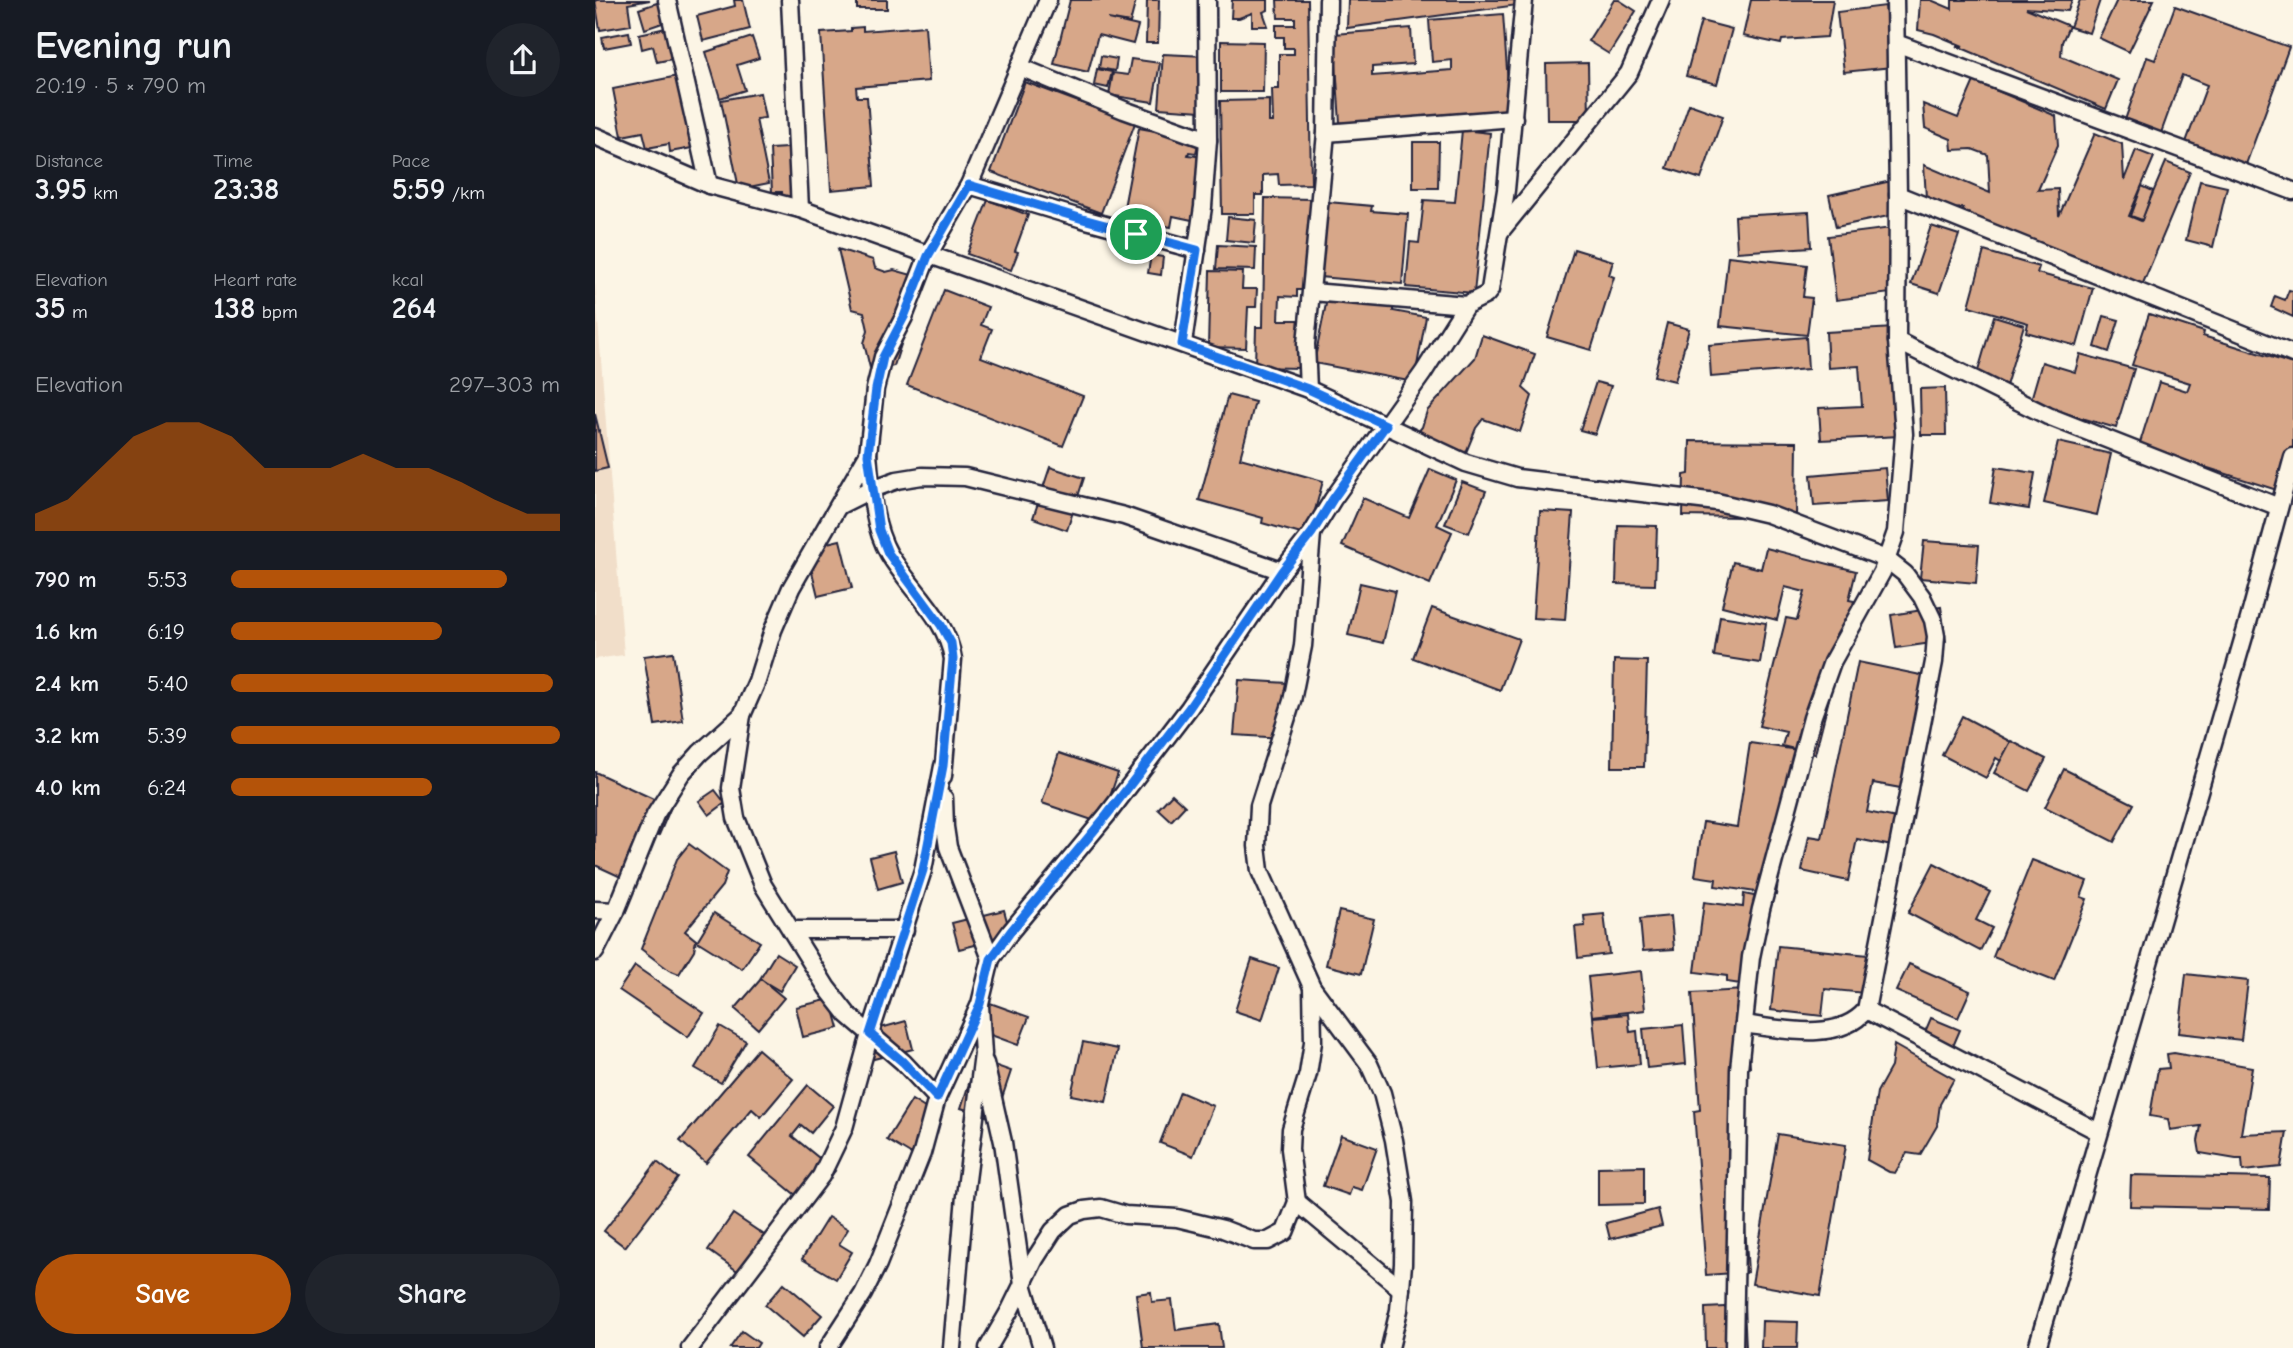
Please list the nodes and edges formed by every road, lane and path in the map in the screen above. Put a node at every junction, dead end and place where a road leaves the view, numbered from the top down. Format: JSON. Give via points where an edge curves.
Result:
{"nodes":[{"id":1,"x":667,"y":0,"type":"edge"},
{"id":2,"x":790,"y":0,"type":"edge"},
{"id":3,"x":1048,"y":0,"type":"edge"},
{"id":4,"x":1207,"y":0,"type":"edge"},
{"id":5,"x":1328,"y":0,"type":"edge"},
{"id":6,"x":1524,"y":0,"type":"edge"},
{"id":7,"x":1661,"y":0,"type":"edge"},
{"id":8,"x":1895,"y":0,"type":"edge"},
{"id":9,"x":1896,"y":43,"type":"junction"},
{"id":10,"x":1020,"y":67,"type":"junction"},
{"id":11,"x":1514,"y":118,"type":"junction"},
{"id":12,"x":1326,"y":133,"type":"junction"},
{"id":13,"x":595,"y":136,"type":"edge"},
{"id":14,"x":1208,"y":140,"type":"junction"},
{"id":15,"x":709,"y":185,"type":"junction"},
{"id":16,"x":969,"y":185,"type":"junction"},
{"id":17,"x":2293,"y":191,"type":"edge"},
{"id":18,"x":1898,"y":195,"type":"junction"},
{"id":19,"x":800,"y":209,"type":"junction"},
{"id":20,"x":1500,"y":232,"type":"junction"},
{"id":21,"x":1197,"y":250,"type":"junction"},
{"id":22,"x":928,"y":256,"type":"junction"},
{"id":23,"x":1312,"y":292,"type":"junction"},
{"id":24,"x":1466,"y":305,"type":"junction"},
{"id":25,"x":1897,"y":341,"type":"junction"},
{"id":26,"x":1182,"y":344,"type":"junction"},
{"id":27,"x":2293,"y":354,"type":"edge"},
{"id":28,"x":1308,"y":389,"type":"junction"},
{"id":29,"x":1386,"y":425,"type":"junction"},
{"id":30,"x":868,"y":454,"type":"junction"},
{"id":31,"x":2293,"y":457,"type":"edge"},
{"id":32,"x":871,"y":489,"type":"junction"},
{"id":33,"x":840,"y":505,"type":"junction"},
{"id":34,"x":2279,"y":507,"type":"junction"},
{"id":35,"x":1312,"y":533,"type":"junction"},
{"id":36,"x":1886,"y":559,"type":"junction"},
{"id":37,"x":1282,"y":571,"type":"junction"},
{"id":38,"x":742,"y":715,"type":"junction"},
{"id":39,"x":943,"y":766,"type":"junction"},
{"id":40,"x":595,"y":910,"type":"edge"},
{"id":41,"x":616,"y":911,"type":"junction"},
{"id":42,"x":791,"y":930,"type":"junction"},
{"id":43,"x":905,"y":930,"type":"junction"},
{"id":44,"x":595,"y":952,"type":"edge"},
{"id":45,"x":991,"y":959,"type":"junction"},
{"id":46,"x":1312,"y":987,"type":"junction"},
{"id":47,"x":980,"y":1004,"type":"junction"},
{"id":48,"x":1866,"y":1010,"type":"junction"},
{"id":49,"x":1744,"y":1024,"type":"junction"},
{"id":50,"x":870,"y":1034,"type":"junction"},
{"id":51,"x":983,"y":1054,"type":"junction"},
{"id":52,"x":937,"y":1098,"type":"junction"},
{"id":53,"x":2099,"y":1132,"type":"junction"},
{"id":54,"x":1297,"y":1202,"type":"junction"},
{"id":55,"x":1023,"y":1284,"type":"junction"},
{"id":56,"x":1401,"y":1289,"type":"junction"},
{"id":57,"x":696,"y":1346,"type":"edge"},
{"id":58,"x":828,"y":1348,"type":"edge"},
{"id":59,"x":952,"y":1348,"type":"edge"},
{"id":60,"x":988,"y":1348,"type":"edge"},
{"id":61,"x":1042,"y":1348,"type":"edge"},
{"id":62,"x":1390,"y":1348,"type":"edge"},
{"id":63,"x":1734,"y":1348,"type":"edge"},
{"id":64,"x":2037,"y":1348,"type":"edge"}],
"edges":[{"from":1,"to":15,"type":"street"},
{"from":2,"to":19,"type":"street"},
{"from":3,"to":10,"type":"street"},
{"from":4,"to":14,"type":"street"},
{"from":5,"to":12,"type":"street"},
{"from":6,"to":11,"type":"street"},
{"from":7,"to":20,"type":"street","via":[[1629,73]]},
{"from":8,"to":9,"type":"street"},
{"from":9,"to":17,"type":"street"},
{"from":9,"to":18,"type":"street"},
{"from":10,"to":14,"type":"street"},
{"from":10,"to":16,"type":"street"},
{"from":11,"to":12,"type":"street"},
{"from":11,"to":20,"type":"street"},
{"from":12,"to":23,"type":"street"},
{"from":13,"to":15,"type":"street"},
{"from":14,"to":21,"type":"street"},
{"from":15,"to":19,"type":"street"},
{"from":16,"to":21,"type":"street"},
{"from":16,"to":22,"type":"street"},
{"from":18,"to":25,"type":"street"},
{"from":18,"to":27,"type":"street"},
{"from":19,"to":22,"type":"street"},
{"from":20,"to":24,"type":"street","via":[[1490,290]]},
{"from":21,"to":26,"type":"street"},
{"from":22,"to":26,"type":"street"},
{"from":22,"to":30,"type":"street","via":[[883,357]]},
{"from":23,"to":24,"type":"street"},
{"from":23,"to":28,"type":"street","via":[[1306,344]]},
{"from":24,"to":29,"type":"street"},
{"from":25,"to":34,"type":"street","via":[[2059,421]]},
{"from":25,"to":36,"type":"street","via":[[1904,434],[1896,532]]},
{"from":26,"to":28,"type":"street"},
{"from":28,"to":29,"type":"street"},
{"from":29,"to":35,"type":"street"},
{"from":29,"to":36,"type":"street","via":[[1466,463],[1517,478],[1717,502],[1768,514]]},
{"from":30,"to":32,"type":"street"},
{"from":30,"to":33,"type":"street"},
{"from":31,"to":34,"type":"street"},
{"from":32,"to":33,"type":"street"},
{"from":32,"to":37,"type":"street","via":[[922,476],[965,477],[1124,516]]},
{"from":32,"to":39,"type":"street","via":[[888,553],[951,643]]},
{"from":33,"to":38,"type":"street","via":[[791,588]]},
{"from":34,"to":53,"type":"street"},
{"from":35,"to":37,"type":"street"},
{"from":35,"to":46,"type":"street","via":[[1303,646],[1292,701],[1259,806],[1257,846],[1261,871]]},
{"from":36,"to":48,"type":"street","via":[[1922,597],[1936,636]]},
{"from":36,"to":49,"type":"street","via":[[1832,662],[1812,718],[1761,909]]},
{"from":37,"to":45,"type":"street","via":[[1189,708]]},
{"from":38,"to":41,"type":"street","via":[[681,774],[661,805]]},
{"from":38,"to":42,"type":"street","via":[[731,788],[736,818],[762,885]]},
{"from":39,"to":43,"type":"street","via":[[923,870]]},
{"from":39,"to":45,"type":"street","via":[[948,847]]},
{"from":40,"to":41,"type":"street"},
{"from":41,"to":44,"type":"street"},
{"from":42,"to":43,"type":"street"},
{"from":42,"to":50,"type":"street","via":[[827,988]]},
{"from":43,"to":50,"type":"street"},
{"from":45,"to":47,"type":"street"},
{"from":46,"to":54,"type":"street","via":[[1313,1042],[1291,1139]]},
{"from":46,"to":56,"type":"street","via":[[1369,1064],[1382,1093],[1404,1202]]},
{"from":47,"to":51,"type":"street"},
{"from":47,"to":52,"type":"street"},
{"from":48,"to":49,"type":"street","via":[[1858,1020],[1834,1029],[1802,1031]]},
{"from":48,"to":53,"type":"street"},
{"from":49,"to":63,"type":"street","via":[[1739,1069]]},
{"from":50,"to":52,"type":"street"},
{"from":50,"to":57,"type":"street","via":[[844,1128],[821,1176]]},
{"from":51,"to":55,"type":"street","via":[[1003,1142]]},
{"from":51,"to":59,"type":"street"},
{"from":52,"to":58,"type":"street","via":[[922,1153],[878,1264]]},
{"from":53,"to":64,"type":"street"},
{"from":54,"to":55,"type":"street","via":[[1285,1232],[1268,1241],[1177,1218],[1084,1210],[1070,1215],[1053,1231]]},
{"from":54,"to":56,"type":"street"},
{"from":55,"to":60,"type":"street"},
{"from":55,"to":61,"type":"street"},
{"from":56,"to":62,"type":"street"}]}
